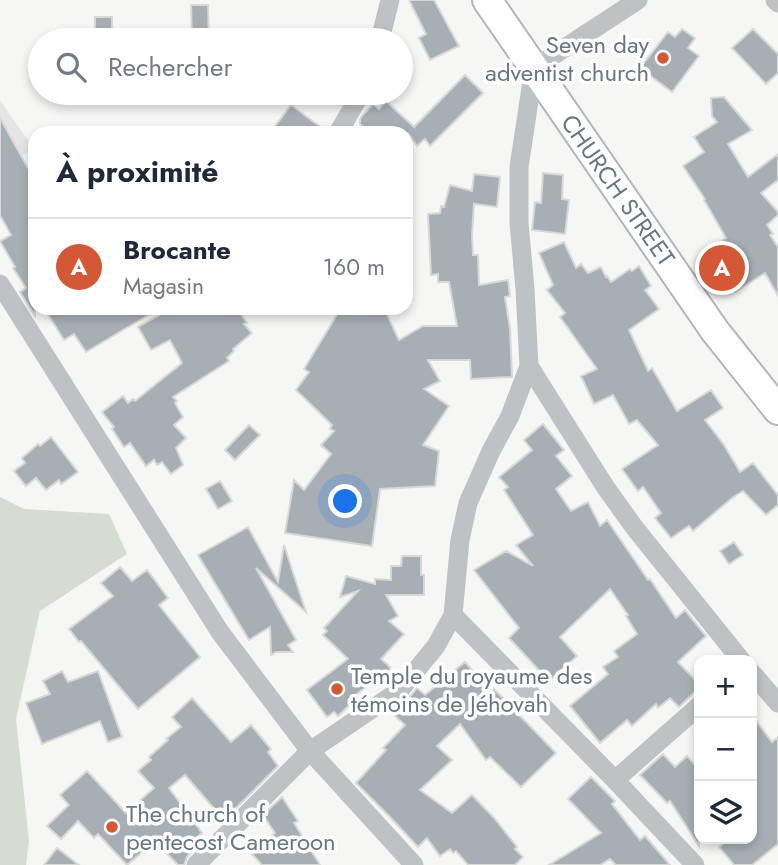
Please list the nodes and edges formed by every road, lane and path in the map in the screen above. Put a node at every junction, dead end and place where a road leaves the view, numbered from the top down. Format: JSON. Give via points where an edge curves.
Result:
{"nodes":[{"id":1,"x":390,"y":0,"type":"edge"},
{"id":2,"x":487,"y":0,"type":"edge"},
{"id":3,"x":638,"y":0,"type":"edge"},
{"id":4,"x":383,"y":28,"type":"edge"},
{"id":5,"x":534,"y":68,"type":"junction"},
{"id":6,"x":354,"y":105,"type":"edge"},
{"id":7,"x":342,"y":126,"type":"edge"},
{"id":8,"x":0,"y":284,"type":"edge"},
{"id":9,"x":529,"y":366,"type":"junction"},
{"id":10,"x":778,"y":410,"type":"edge"},
{"id":11,"x":453,"y":615,"type":"junction"},
{"id":12,"x":737,"y":655,"type":"edge"},
{"id":13,"x":757,"y":679,"type":"edge"},
{"id":14,"x":778,"y":702,"type":"edge"},
{"id":15,"x":694,"y":710,"type":"edge"},
{"id":16,"x":310,"y":751,"type":"junction"},
{"id":17,"x":615,"y":780,"type":"junction"},
{"id":18,"x":196,"y":865,"type":"edge"},
{"id":19,"x":414,"y":865,"type":"edge"},
{"id":20,"x":695,"y":865,"type":"edge"}],
"edges":[{"from":1,"to":4,"type":"street"},
{"from":2,"to":5,"type":"main road","name":"CHURCH STREET"},
{"from":3,"to":5,"type":"street"},
{"from":5,"to":9,"type":"street","via":[[519,167]]},
{"from":5,"to":10,"type":"main road","name":"CHURCH STREET","via":[[715,331]]},
{"from":6,"to":7,"type":"street"},
{"from":8,"to":16,"type":"street","via":[[220,632]]},
{"from":9,"to":11,"type":"street","via":[[468,503]]},
{"from":9,"to":12,"type":"street","via":[[634,527]]},
{"from":11,"to":16,"type":"street","via":[[436,646],[400,690]]},
{"from":11,"to":17,"type":"street"},
{"from":13,"to":14,"type":"street"},
{"from":15,"to":17,"type":"street"},
{"from":16,"to":18,"type":"street"},
{"from":16,"to":19,"type":"street"},
{"from":17,"to":20,"type":"street"}]}
